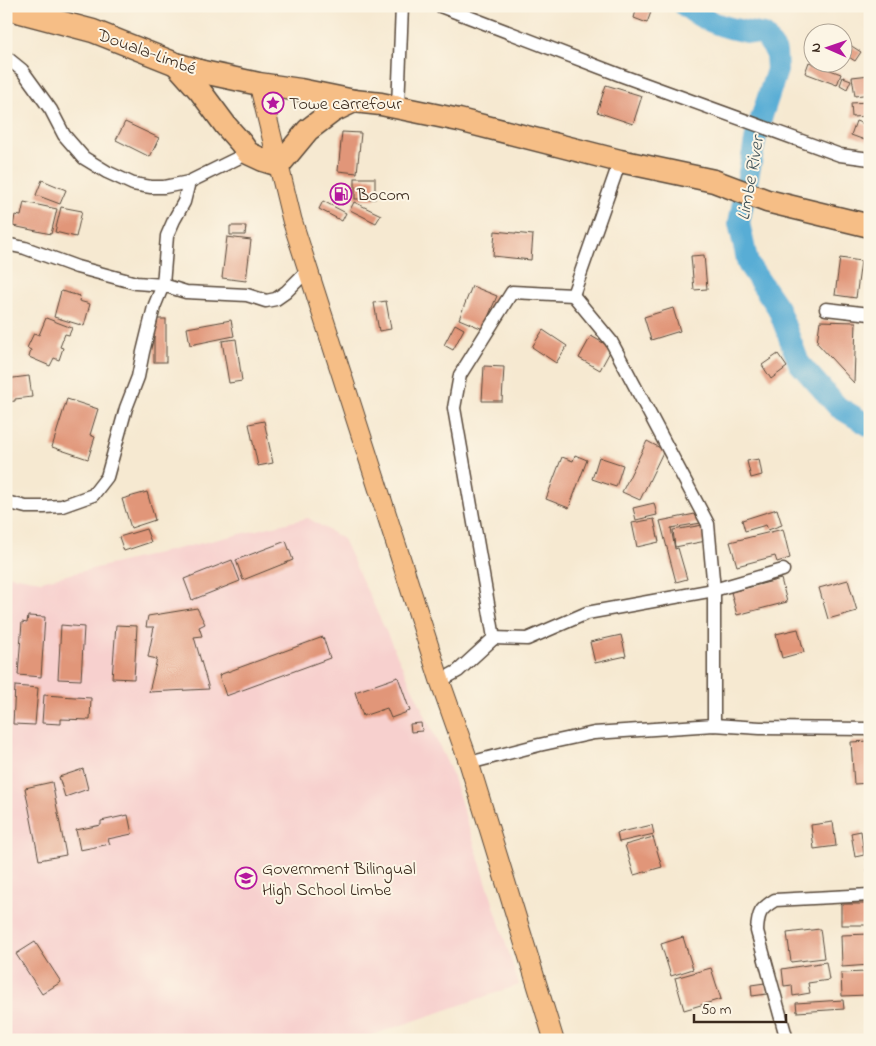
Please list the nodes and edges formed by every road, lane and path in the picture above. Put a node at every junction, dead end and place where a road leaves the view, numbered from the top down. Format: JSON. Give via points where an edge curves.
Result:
{"nodes":[{"id":1,"x":402,"y":6,"type":"edge"},
{"id":2,"x":440,"y":6,"type":"edge"},
{"id":3,"x":6,"y":8,"type":"edge"},
{"id":4,"x":6,"y":57,"type":"edge"},
{"id":5,"x":176,"y":64,"type":"junction"},
{"id":6,"x":259,"y":84,"type":"junction"},
{"id":7,"x":354,"y":101,"type":"junction"},
{"id":8,"x":398,"y":107,"type":"junction"},
{"id":9,"x":248,"y":153,"type":"junction"},
{"id":10,"x":870,"y":159,"type":"edge"},
{"id":11,"x":620,"y":161,"type":"junction"},
{"id":12,"x":279,"y":165,"type":"junction"},
{"id":13,"x":189,"y":182,"type":"junction"},
{"id":14,"x":870,"y":226,"type":"edge"},
{"id":15,"x":6,"y":244,"type":"edge"},
{"id":16,"x":308,"y":270,"type":"junction"},
{"id":17,"x":163,"y":285,"type":"junction"},
{"id":18,"x":573,"y":295,"type":"junction"},
{"id":19,"x":826,"y":309,"type":"dead end"},
{"id":20,"x":870,"y":314,"type":"edge"},
{"id":21,"x":6,"y":502,"type":"edge"},
{"id":22,"x":783,"y":570,"type":"dead end"},
{"id":23,"x":714,"y":590,"type":"junction"},
{"id":24,"x":494,"y":638,"type":"junction"},
{"id":25,"x":440,"y":682,"type":"junction"},
{"id":26,"x":714,"y":725,"type":"junction"},
{"id":27,"x":870,"y":729,"type":"edge"},
{"id":28,"x":469,"y":763,"type":"junction"},
{"id":29,"x":870,"y":894,"type":"edge"},
{"id":30,"x":554,"y":1040,"type":"edge"},
{"id":31,"x":787,"y":1040,"type":"edge"}],
"edges":[{"from":1,"to":8,"type":"street"},
{"from":2,"to":10,"type":"street","via":[[840,155]]},
{"from":3,"to":5,"type":"highway","name":"Douala-Limbé","via":[[93,31]]},
{"from":4,"to":13,"type":"street","via":[[22,70],[51,110],[64,135],[84,158],[133,184],[164,187]]},
{"from":5,"to":6,"type":"highway","name":"Douala-Limbé"},
{"from":5,"to":9,"type":"highway"},
{"from":6,"to":7,"type":"highway","name":"Douala-Limbé"},
{"from":6,"to":12,"type":"main road"},
{"from":7,"to":8,"type":"highway","name":"Douala-Limbé"},
{"from":7,"to":12,"type":"highway","via":[[308,130]]},
{"from":8,"to":11,"type":"highway","name":"Douala-Limbé"},
{"from":9,"to":12,"type":"highway"},
{"from":9,"to":13,"type":"street"},
{"from":11,"to":14,"type":"highway","name":"Douala-Limbé","via":[[714,181],[767,201]]},
{"from":11,"to":18,"type":"street"},
{"from":12,"to":16,"type":"main road"},
{"from":13,"to":17,"type":"street","via":[[184,202],[167,236]]},
{"from":15,"to":17,"type":"street","via":[[136,283]]},
{"from":16,"to":17,"type":"street","via":[[276,299],[186,292]]},
{"from":16,"to":25,"type":"main road"},
{"from":17,"to":21,"type":"street","via":[[107,477],[93,494],[62,506],[26,507]]},
{"from":18,"to":23,"type":"street","via":[[611,341],[708,524]]},
{"from":18,"to":24,"type":"street","via":[[512,292],[460,375],[454,408]]},
{"from":19,"to":20,"type":"street"},
{"from":22,"to":23,"type":"street"},
{"from":23,"to":24,"type":"street","via":[[587,613],[528,639]]},
{"from":23,"to":26,"type":"street"},
{"from":24,"to":25,"type":"street","via":[[458,671]]},
{"from":25,"to":28,"type":"main road"},
{"from":26,"to":27,"type":"street"},
{"from":26,"to":28,"type":"street","via":[[594,733]]},
{"from":28,"to":30,"type":"main road"},
{"from":29,"to":31,"type":"street","via":[[775,900],[765,906],[758,917],[757,931]]}]}
